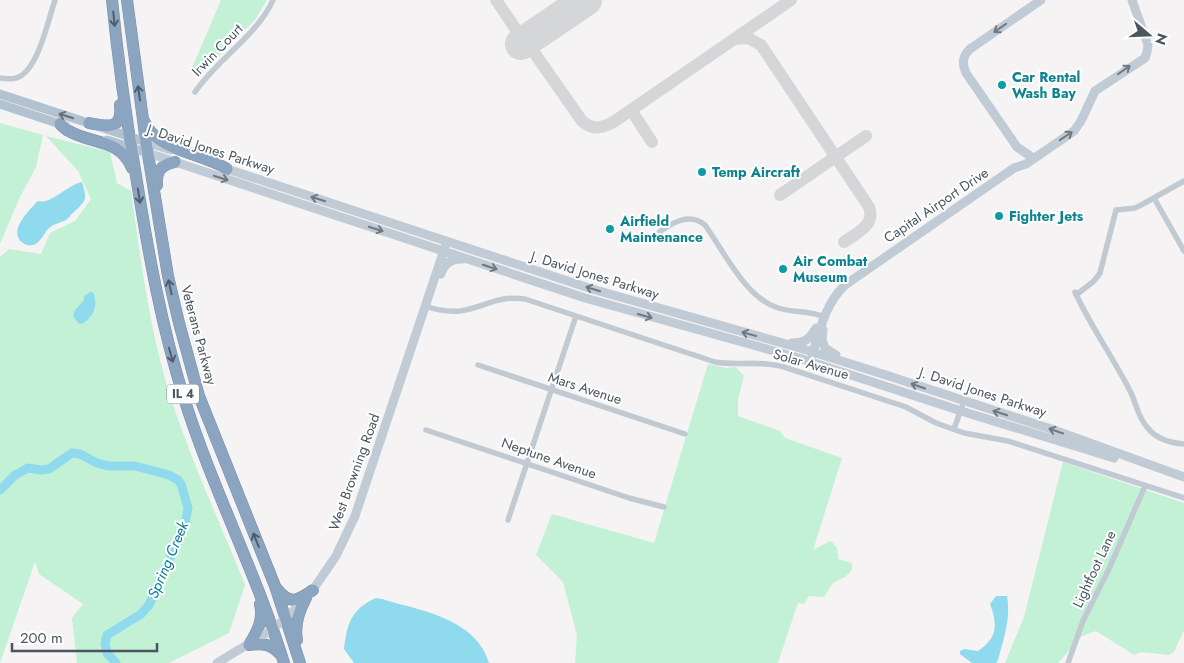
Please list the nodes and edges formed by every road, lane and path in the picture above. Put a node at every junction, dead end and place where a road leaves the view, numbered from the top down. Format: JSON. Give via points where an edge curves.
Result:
{"nodes":[{"id":1,"x":55,"y":0,"type":"edge"},
{"id":2,"x":112,"y":0,"type":"edge"},
{"id":3,"x":121,"y":0,"type":"edge"},
{"id":4,"x":127,"y":0,"type":"edge"},
{"id":5,"x":273,"y":0,"type":"edge"},
{"id":6,"x":1040,"y":0,"type":"edge"},
{"id":7,"x":1132,"y":0,"type":"edge"},
{"id":8,"x":116,"y":38,"type":"junction"},
{"id":9,"x":134,"y":63,"type":"junction"},
{"id":10,"x":0,"y":78,"type":"edge"},
{"id":11,"x":195,"y":92,"type":"dead end"},
{"id":12,"x":0,"y":94,"type":"edge"},
{"id":13,"x":0,"y":104,"type":"edge"},
{"id":14,"x":142,"y":112,"type":"junction"},
{"id":15,"x":89,"y":123,"type":"junction"},
{"id":16,"x":60,"y":124,"type":"junction"},
{"id":17,"x":130,"y":142,"type":"junction"},
{"id":18,"x":147,"y":147,"type":"junction"},
{"id":19,"x":1017,"y":147,"type":"junction"},
{"id":20,"x":1030,"y":161,"type":"junction"},
{"id":21,"x":175,"y":162,"type":"junction"},
{"id":22,"x":1014,"y":168,"type":"junction"},
{"id":23,"x":227,"y":169,"type":"junction"},
{"id":24,"x":136,"y":175,"type":"junction"},
{"id":25,"x":1184,"y":181,"type":"edge"},
{"id":26,"x":1154,"y":198,"type":"junction"},
{"id":27,"x":647,"y":241,"type":"dead end"},
{"id":28,"x":447,"y":242,"type":"junction"},
{"id":29,"x":164,"y":251,"type":"junction"},
{"id":30,"x":1184,"y":251,"type":"edge"},
{"id":31,"x":444,"y":252,"type":"junction"},
{"id":32,"x":467,"y":259,"type":"junction"},
{"id":33,"x":427,"y":302,"type":"junction"},
{"id":34,"x":576,"y":316,"type":"junction"},
{"id":35,"x":823,"y":319,"type":"junction"},
{"id":36,"x":784,"y":344,"type":"junction"},
{"id":37,"x":813,"y":352,"type":"junction"},
{"id":38,"x":810,"y":362,"type":"junction"},
{"id":39,"x":478,"y":365,"type":"dead end"},
{"id":40,"x":889,"y":376,"type":"junction"},
{"id":41,"x":552,"y":390,"type":"junction"},
{"id":42,"x":962,"y":406,"type":"junction"},
{"id":43,"x":954,"y":429,"type":"junction"},
{"id":44,"x":426,"y":430,"type":"dead end"},
{"id":45,"x":685,"y":434,"type":"dead end"},
{"id":46,"x":1184,"y":444,"type":"edge"},
{"id":47,"x":528,"y":464,"type":"junction"},
{"id":48,"x":1184,"y":478,"type":"edge"},
{"id":49,"x":1145,"y":486,"type":"junction"},
{"id":50,"x":1184,"y":498,"type":"edge"},
{"id":51,"x":664,"y":507,"type":"dead end"},
{"id":52,"x":229,"y":514,"type":"junction"},
{"id":53,"x":508,"y":520,"type":"dead end"},
{"id":54,"x":247,"y":559,"type":"junction"},
{"id":55,"x":275,"y":586,"type":"junction"},
{"id":56,"x":310,"y":594,"type":"junction"},
{"id":57,"x":286,"y":618,"type":"junction"},
{"id":58,"x":273,"y":630,"type":"junction"},
{"id":59,"x":250,"y":645,"type":"junction"},
{"id":60,"x":283,"y":660,"type":"edge"},
{"id":61,"x":217,"y":663,"type":"edge"},
{"id":62,"x":292,"y":663,"type":"edge"},
{"id":63,"x":300,"y":663,"type":"edge"},
{"id":64,"x":304,"y":663,"type":"edge"},
{"id":65,"x":1068,"y":663,"type":"edge"}],
"edges":[{"from":1,"to":10,"type":"street","via":[[32,63],[17,78]]},
{"from":2,"to":8,"type":"highway","number":"IL 4","one_way":true},
{"from":3,"to":9,"type":"highway","via":[[129,52]]},
{"from":4,"to":9,"type":"highway","name":"Veterans Parkway","number":"IL 4"},
{"from":5,"to":11,"type":"street","name":"Irwin Court","via":[[259,24]]},
{"from":6,"to":19,"type":"main road","one_way":true,"via":[[970,49],[963,60],[966,73]]},
{"from":20,"to":7,"type":"main road","name":"Capital Airport Drive","one_way":true,"via":[[1074,131],[1096,92],[1145,58],[1148,45]]},
{"from":8,"to":15,"type":"highway","via":[[113,51],[121,115],[110,126]]},
{"from":8,"to":17,"type":"highway","number":"IL 4"},
{"from":14,"to":9,"type":"highway","name":"Veterans Parkway","number":"IL 4","one_way":true},
{"from":15,"to":12,"type":"main road","name":"J. David Jones Parkway","one_way":true},
{"from":13,"to":16,"type":"main road","name":"J. David Jones Parkway"},
{"from":14,"to":18,"type":"highway","name":"Veterans Parkway","number":"IL 4"},
{"from":14,"to":23,"type":"highway","via":[[148,129],[162,142],[215,161]]},
{"from":15,"to":17,"type":"main road","name":"J. David Jones Parkway"},
{"from":16,"to":17,"type":"main road","name":"J. David Jones Parkway"},
{"from":16,"to":24,"type":"highway","via":[[69,132],[115,147],[126,157]]},
{"from":17,"to":18,"type":"main road","name":"J. David Jones Parkway"},
{"from":17,"to":24,"type":"highway","number":"IL 4"},
{"from":18,"to":21,"type":"main road","name":"J. David Jones Parkway"},
{"from":18,"to":23,"type":"main road","name":"J. David Jones Parkway"},
{"from":18,"to":29,"type":"highway","name":"Veterans Parkway","number":"IL 4"},
{"from":19,"to":20,"type":"main road"},
{"from":19,"to":22,"type":"main road","via":[[1018,160]]},
{"from":20,"to":22,"type":"main road","name":"Capital Airport Drive"},
{"from":21,"to":29,"type":"highway","via":[[162,166],[157,174],[166,242]]},
{"from":21,"to":31,"type":"main road","name":"J. David Jones Parkway","one_way":true},
{"from":22,"to":35,"type":"main road","name":"Capital Airport Drive","via":[[844,285],[832,298]]},
{"from":28,"to":23,"type":"main road","name":"J. David Jones Parkway","one_way":true},
{"from":24,"to":52,"type":"highway","number":"IL 4","one_way":true,"via":[[165,335],[185,400]]},
{"from":25,"to":26,"type":"street"},
{"from":26,"to":30,"type":"street"},
{"from":26,"to":46,"type":"street","via":[[1135,208],[1116,210],[1100,273],[1075,293],[1130,390],[1147,428],[1164,440]]},
{"from":27,"to":35,"type":"street","via":[[680,220],[699,221],[757,296],[778,308],[814,312]]},
{"from":28,"to":31,"type":"main road","name":"West Browning Road"},
{"from":36,"to":28,"type":"main road","name":"J. David Jones Parkway","one_way":true,"via":[[609,294]]},
{"from":55,"to":29,"type":"highway","name":"Veterans Parkway","number":"IL 4","one_way":true,"via":[[200,396],[173,299]]},
{"from":31,"to":32,"type":"main road","name":"J. David Jones Parkway"},
{"from":31,"to":33,"type":"main road","name":"West Browning Road"},
{"from":32,"to":33,"type":"main road","via":[[446,264]]},
{"from":32,"to":38,"type":"main road","name":"J. David Jones Parkway","one_way":true,"via":[[595,301]]},
{"from":33,"to":34,"type":"street","name":"Solar Avenue","via":[[435,310],[458,311],[514,298]]},
{"from":33,"to":56,"type":"main road","name":"West Browning Road","via":[[351,526],[336,556]]},
{"from":34,"to":41,"type":"street"},
{"from":34,"to":43,"type":"street","name":"Solar Avenue","via":[[715,362],[736,365],[766,363],[784,367],[906,407]]},
{"from":35,"to":36,"type":"main road","via":[[806,341]]},
{"from":35,"to":37,"type":"main road","name":"Capital Airport Drive"},
{"from":35,"to":40,"type":"main road","via":[[823,345],[827,351],[875,367]]},
{"from":36,"to":37,"type":"main road","name":"J. David Jones Parkway"},
{"from":37,"to":38,"type":"main road","name":"Capital Airport Drive"},
{"from":37,"to":40,"type":"main road","name":"J. David Jones Parkway"},
{"from":38,"to":42,"type":"main road","name":"J. David Jones Parkway"},
{"from":39,"to":41,"type":"street","name":"Mars Avenue"},
{"from":42,"to":40,"type":"main road","name":"J. David Jones Parkway","one_way":true},
{"from":41,"to":45,"type":"street","name":"Mars Avenue"},
{"from":41,"to":47,"type":"street"},
{"from":42,"to":43,"type":"street"},
{"from":42,"to":48,"type":"main road","name":"J. David Jones Parkway","via":[[1054,430]]},
{"from":43,"to":49,"type":"street","name":"Solar Avenue","via":[[1008,440]]},
{"from":44,"to":47,"type":"street","name":"Neptune Avenue"},
{"from":47,"to":51,"type":"street","name":"Neptune Avenue"},
{"from":47,"to":53,"type":"street"},
{"from":49,"to":50,"type":"street","name":"Solar Avenue"},
{"from":49,"to":65,"type":"street","name":"Lightfoot Lane"},
{"from":52,"to":54,"type":"highway","number":"IL 4"},
{"from":52,"to":57,"type":"highway","via":[[245,540],[275,607]]},
{"from":54,"to":58,"type":"highway","number":"IL 4"},
{"from":54,"to":59,"type":"highway","via":[[262,611]]},
{"from":55,"to":56,"type":"highway","via":[[291,600]]},
{"from":55,"to":57,"type":"highway","name":"Veterans Parkway","number":"IL 4"},
{"from":56,"to":57,"type":"main road","name":"West Browning Road"},
{"from":56,"to":64,"type":"highway","via":[[298,618],[296,632]]},
{"from":57,"to":58,"type":"main road","name":"West Browning Road"},
{"from":57,"to":63,"type":"highway","name":"Veterans Parkway","number":"IL 4"},
{"from":58,"to":59,"type":"main road","name":"West Browning Road"},
{"from":58,"to":60,"type":"highway","number":"IL 4"},
{"from":58,"to":62,"type":"highway","via":[[283,638]]},
{"from":59,"to":60,"type":"highway","via":[[270,645]]},
{"from":59,"to":61,"type":"main road","name":"West Browning Road"}]}
